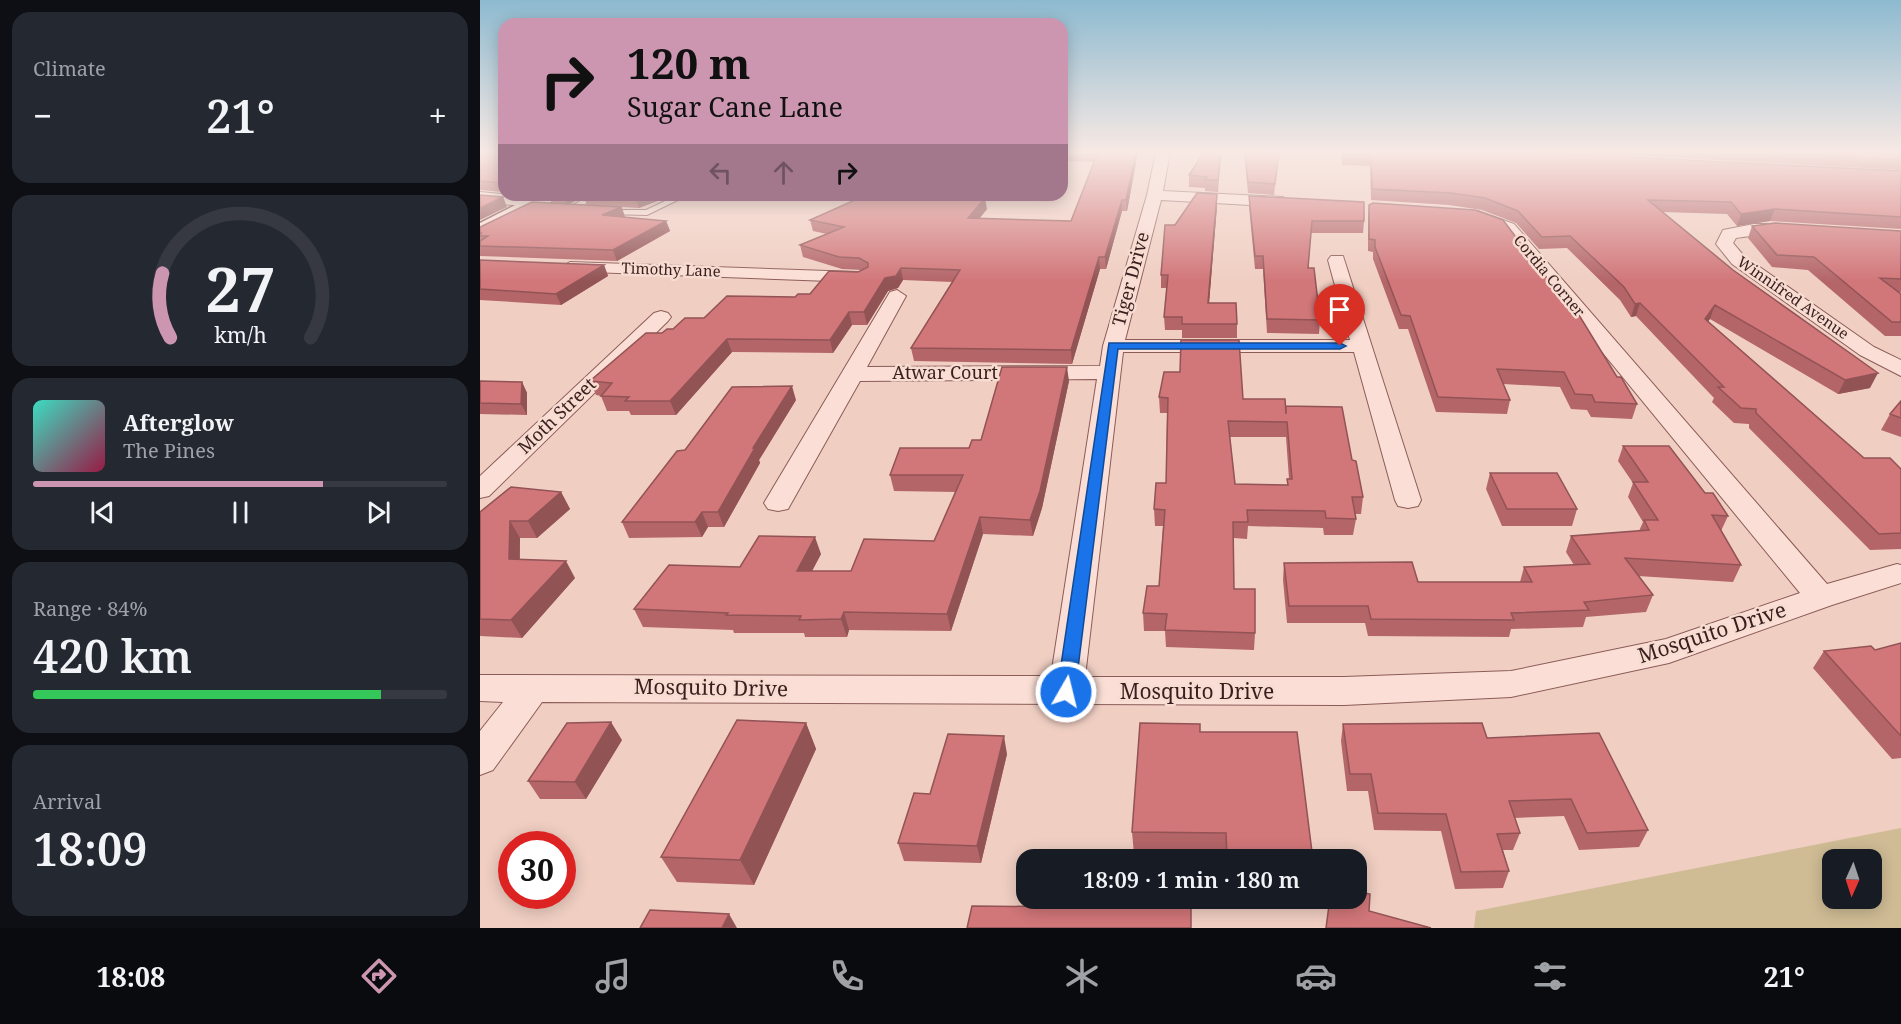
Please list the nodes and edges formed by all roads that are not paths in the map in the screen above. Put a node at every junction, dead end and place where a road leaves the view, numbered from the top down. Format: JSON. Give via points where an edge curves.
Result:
{"nodes":[{"id":1,"x":1155,"y":195,"type":"edge"},
{"id":2,"x":1161,"y":195,"type":"edge"},
{"id":3,"x":480,"y":197,"type":"edge"},
{"id":4,"x":498,"y":199,"type":"edge"},
{"id":5,"x":517,"y":201,"type":"edge"},
{"id":6,"x":585,"y":201,"type":"edge"},
{"id":7,"x":672,"y":201,"type":"edge"},
{"id":8,"x":1306,"y":203,"type":"edge"},
{"id":9,"x":544,"y":204,"type":"edge"},
{"id":10,"x":568,"y":210,"type":"junction"},
{"id":11,"x":1458,"y":213,"type":"edge"},
{"id":12,"x":480,"y":231,"type":"edge"},
{"id":13,"x":1806,"y":231,"type":"edge"},
{"id":14,"x":1337,"y":260,"type":"dead end"},
{"id":15,"x":552,"y":266,"type":"edge"},
{"id":16,"x":861,"y":277,"type":"edge"},
{"id":17,"x":897,"y":296,"type":"dead end"},
{"id":18,"x":661,"y":317,"type":"dead end"},
{"id":19,"x":1113,"y":346,"type":"junction"},
{"id":20,"x":1363,"y":346,"type":"junction"},
{"id":21,"x":1901,"y":369,"type":"edge"},
{"id":22,"x":1110,"y":372,"type":"junction"},
{"id":23,"x":853,"y":374,"type":"junction"},
{"id":24,"x":480,"y":489,"type":"edge"},
{"id":25,"x":1408,"y":500,"type":"dead end"},
{"id":26,"x":778,"y":503,"type":"dead end"},
{"id":27,"x":1897,"y":574,"type":"dead end"},
{"id":28,"x":1821,"y":597,"type":"junction"},
{"id":29,"x":480,"y":688,"type":"edge"},
{"id":30,"x":532,"y":689,"type":"junction"},
{"id":31,"x":1066,"y":692,"type":"junction"},
{"id":32,"x":480,"y":759,"type":"edge"}],
"edges":[{"from":1,"to":19,"type":"street","name":"Tiger Drive"},
{"from":2,"to":8,"type":"street"},
{"from":3,"to":4,"type":"street"},
{"from":5,"to":9,"type":"street"},
{"from":6,"to":10,"type":"lane"},
{"from":7,"to":10,"type":"lane","via":[[647,213]]},
{"from":9,"to":10,"type":"lane"},
{"from":9,"to":12,"type":"main road"},
{"from":11,"to":28,"type":"street","name":"Cordia Corner","via":[[1508,226]]},
{"from":13,"to":21,"type":"street","name":"Winnifred Avenue","via":[[1739,231],[1729,234],[1724,244],[1738,260],[1830,325]]},
{"from":14,"to":20,"type":"street"},
{"from":15,"to":16,"type":"street","name":"Timothy Lane"},
{"from":17,"to":23,"type":"street"},
{"from":18,"to":24,"type":"street","name":"Moth Street"},
{"from":19,"to":20,"type":"street"},
{"from":19,"to":22,"type":"street","name":"Tiger Drive"},
{"from":20,"to":25,"type":"street"},
{"from":22,"to":23,"type":"street","name":"Atwar Court"},
{"from":22,"to":31,"type":"street","name":"Tiger Drive"},
{"from":23,"to":26,"type":"street"},
{"from":27,"to":28,"type":"street","name":"Mosquito Drive"},
{"from":28,"to":31,"type":"street","name":"Mosquito Drive","via":[[1669,651],[1511,684],[1344,691]]},
{"from":29,"to":30,"type":"street","name":"Mosquito Drive"},
{"from":30,"to":31,"type":"street","name":"Mosquito Drive"},
{"from":30,"to":32,"type":"street"}]}
